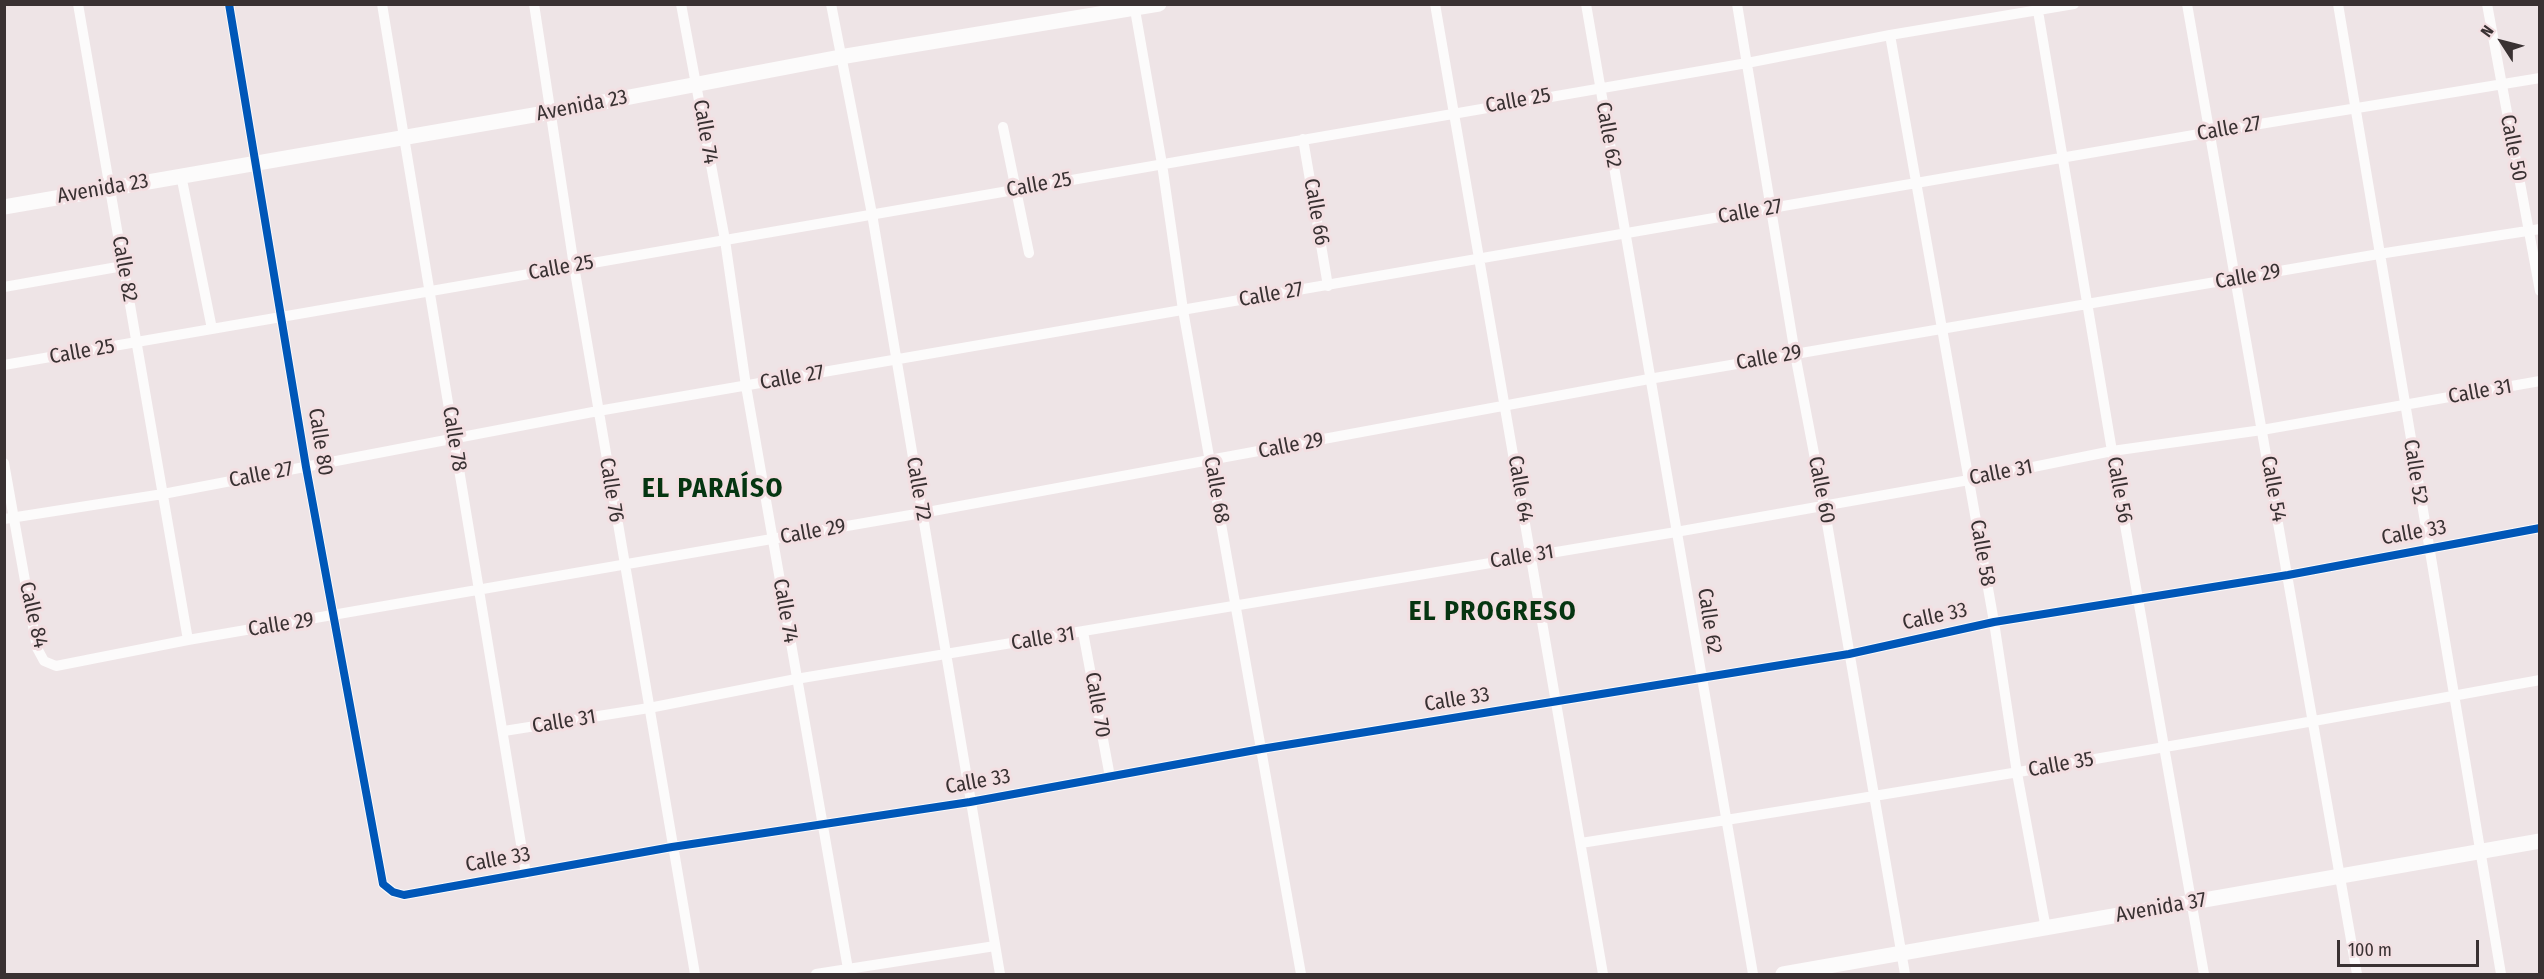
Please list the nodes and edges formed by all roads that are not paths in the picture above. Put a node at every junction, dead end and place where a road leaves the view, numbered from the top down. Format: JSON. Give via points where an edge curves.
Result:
{"nodes":[{"id":1,"x":78,"y":4,"type":"edge"},
{"id":2,"x":229,"y":4,"type":"edge"},
{"id":3,"x":382,"y":4,"type":"edge"},
{"id":4,"x":534,"y":4,"type":"edge"},
{"id":5,"x":681,"y":4,"type":"edge"},
{"id":6,"x":831,"y":4,"type":"edge"},
{"id":7,"x":1159,"y":4,"type":"edge"},
{"id":8,"x":1435,"y":4,"type":"edge"},
{"id":9,"x":1586,"y":4,"type":"edge"},
{"id":10,"x":1737,"y":4,"type":"edge"},
{"id":11,"x":2074,"y":4,"type":"edge"},
{"id":12,"x":2187,"y":4,"type":"edge"},
{"id":13,"x":2338,"y":4,"type":"edge"},
{"id":14,"x":2487,"y":4,"type":"edge"},
{"id":15,"x":1135,"y":7,"type":"edge"},
{"id":16,"x":2038,"y":8,"type":"edge"},
{"id":17,"x":1890,"y":35,"type":"junction"},
{"id":18,"x":840,"y":57,"type":"junction"},
{"id":19,"x":1747,"y":63,"type":"junction"},
{"id":20,"x":2540,"y":78,"type":"edge"},
{"id":21,"x":697,"y":84,"type":"junction"},
{"id":22,"x":2501,"y":86,"type":"junction"},
{"id":23,"x":1600,"y":87,"type":"junction"},
{"id":24,"x":2355,"y":108,"type":"junction"},
{"id":25,"x":551,"y":112,"type":"junction"},
{"id":26,"x":1455,"y":112,"type":"junction"},
{"id":27,"x":1003,"y":127,"type":"dead end"},
{"id":28,"x":2211,"y":132,"type":"junction"},
{"id":29,"x":405,"y":136,"type":"junction"},
{"id":30,"x":1303,"y":139,"type":"junction"},
{"id":31,"x":2064,"y":159,"type":"junction"},
{"id":32,"x":256,"y":162,"type":"junction"},
{"id":33,"x":1162,"y":164,"type":"junction"},
{"id":34,"x":181,"y":176,"type":"junction"},
{"id":35,"x":1916,"y":182,"type":"junction"},
{"id":36,"x":110,"y":188,"type":"junction"},
{"id":37,"x":1016,"y":189,"type":"junction"},
{"id":38,"x":4,"y":207,"type":"edge"},
{"id":39,"x":1770,"y":208,"type":"junction"},
{"id":40,"x":872,"y":214,"type":"junction"},
{"id":41,"x":2534,"y":230,"type":"edge"},
{"id":42,"x":1625,"y":234,"type":"junction"},
{"id":43,"x":725,"y":240,"type":"junction"},
{"id":44,"x":1029,"y":253,"type":"dead end"},
{"id":45,"x":2379,"y":254,"type":"junction"},
{"id":46,"x":1480,"y":260,"type":"junction"},
{"id":47,"x":123,"y":266,"type":"junction"},
{"id":48,"x":574,"y":266,"type":"junction"},
{"id":49,"x":2236,"y":279,"type":"junction"},
{"id":50,"x":1328,"y":286,"type":"junction"},
{"id":51,"x":4,"y":287,"type":"edge"},
{"id":52,"x":430,"y":291,"type":"junction"},
{"id":53,"x":2540,"y":291,"type":"edge"},
{"id":54,"x":2089,"y":305,"type":"junction"},
{"id":55,"x":1183,"y":310,"type":"junction"},
{"id":56,"x":282,"y":317,"type":"junction"},
{"id":57,"x":1942,"y":328,"type":"junction"},
{"id":58,"x":212,"y":329,"type":"junction"},
{"id":59,"x":136,"y":342,"type":"junction"},
{"id":60,"x":1795,"y":354,"type":"junction"},
{"id":61,"x":896,"y":360,"type":"junction"},
{"id":62,"x":4,"y":365,"type":"edge"},
{"id":63,"x":1649,"y":379,"type":"junction"},
{"id":64,"x":2540,"y":381,"type":"edge"},
{"id":65,"x":746,"y":386,"type":"junction"},
{"id":66,"x":2405,"y":405,"type":"junction"},
{"id":67,"x":1505,"y":406,"type":"junction"},
{"id":68,"x":598,"y":411,"type":"junction"},
{"id":69,"x":2262,"y":430,"type":"junction"},
{"id":70,"x":454,"y":439,"type":"junction"},
{"id":71,"x":2112,"y":451,"type":"junction"},
{"id":72,"x":1211,"y":461,"type":"junction"},
{"id":73,"x":4,"y":463,"type":"edge"},
{"id":74,"x":306,"y":466,"type":"junction"},
{"id":75,"x":1969,"y":480,"type":"junction"},
{"id":76,"x":163,"y":494,"type":"junction"},
{"id":77,"x":1824,"y":506,"type":"junction"},
{"id":78,"x":922,"y":513,"type":"junction"},
{"id":79,"x":9,"y":518,"type":"edge"},
{"id":80,"x":2540,"y":528,"type":"edge"},
{"id":81,"x":1676,"y":532,"type":"junction"},
{"id":82,"x":772,"y":540,"type":"junction"},
{"id":83,"x":2428,"y":549,"type":"junction"},
{"id":84,"x":1531,"y":556,"type":"junction"},
{"id":85,"x":623,"y":564,"type":"junction"},
{"id":86,"x":2288,"y":575,"type":"junction"},
{"id":87,"x":478,"y":591,"type":"junction"},
{"id":88,"x":2139,"y":599,"type":"junction"},
{"id":89,"x":1236,"y":606,"type":"junction"},
{"id":90,"x":333,"y":616,"type":"junction"},
{"id":91,"x":1994,"y":622,"type":"junction"},
{"id":92,"x":1083,"y":632,"type":"junction"},
{"id":93,"x":188,"y":640,"type":"junction"},
{"id":94,"x":946,"y":654,"type":"junction"},
{"id":95,"x":1849,"y":654,"type":"junction"},
{"id":96,"x":44,"y":661,"type":"joint"},
{"id":97,"x":1700,"y":677,"type":"junction"},
{"id":98,"x":796,"y":679,"type":"junction"},
{"id":99,"x":2540,"y":680,"type":"edge"},
{"id":100,"x":2453,"y":696,"type":"junction"},
{"id":101,"x":1556,"y":702,"type":"junction"},
{"id":102,"x":649,"y":708,"type":"junction"},
{"id":103,"x":2312,"y":723,"type":"junction"},
{"id":104,"x":504,"y":732,"type":"junction"},
{"id":105,"x":2164,"y":746,"type":"junction"},
{"id":106,"x":1261,"y":749,"type":"junction"},
{"id":107,"x":2018,"y":773,"type":"junction"},
{"id":108,"x":1110,"y":777,"type":"junction"},
{"id":109,"x":1872,"y":796,"type":"junction"},
{"id":110,"x":970,"y":802,"type":"junction"},
{"id":111,"x":1725,"y":820,"type":"junction"},
{"id":112,"x":822,"y":826,"type":"junction"},
{"id":113,"x":2540,"y":841,"type":"edge"},
{"id":114,"x":1581,"y":843,"type":"junction"},
{"id":115,"x":672,"y":847,"type":"junction"},
{"id":116,"x":2480,"y":852,"type":"junction"},
{"id":117,"x":526,"y":874,"type":"junction"},
{"id":118,"x":2340,"y":876,"type":"junction"},
{"id":119,"x":382,"y":884,"type":"joint"},
{"id":120,"x":2192,"y":903,"type":"junction"},
{"id":121,"x":2046,"y":929,"type":"junction"},
{"id":122,"x":995,"y":946,"type":"junction"},
{"id":123,"x":1901,"y":953,"type":"junction"},
{"id":124,"x":848,"y":969,"type":"junction"},
{"id":125,"x":695,"y":975,"type":"edge"},
{"id":126,"x":816,"y":975,"type":"edge"},
{"id":127,"x":1000,"y":975,"type":"edge"},
{"id":128,"x":1301,"y":975,"type":"edge"},
{"id":129,"x":1603,"y":975,"type":"edge"},
{"id":130,"x":1753,"y":975,"type":"edge"},
{"id":131,"x":1783,"y":975,"type":"edge"},
{"id":132,"x":1905,"y":975,"type":"edge"},
{"id":133,"x":2205,"y":975,"type":"edge"},
{"id":134,"x":2357,"y":975,"type":"edge"},
{"id":135,"x":2501,"y":975,"type":"edge"}],
"edges":[{"from":1,"to":36,"type":"street","name":"Calle 82"},
{"from":2,"to":32,"type":"street","name":"Calle 80"},
{"from":3,"to":29,"type":"street","name":"Calle 78"},
{"from":4,"to":25,"type":"street","name":"Calle 76"},
{"from":5,"to":21,"type":"street","name":"Calle 74"},
{"from":6,"to":18,"type":"street","name":"Calle 72"},
{"from":7,"to":15,"type":"street","name":"Avenida 23"},
{"from":8,"to":26,"type":"street","name":"Calle 64"},
{"from":9,"to":23,"type":"street","name":"Calle 62"},
{"from":10,"to":19,"type":"street","name":"Calle 60"},
{"from":11,"to":16,"type":"street","name":"Calle 25"},
{"from":12,"to":28,"type":"street","name":"Calle 54"},
{"from":13,"to":24,"type":"street","name":"Calle 52"},
{"from":14,"to":22,"type":"street","name":"Calle 50"},
{"from":15,"to":18,"type":"street","name":"Avenida 23"},
{"from":15,"to":33,"type":"street","name":"Calle 68"},
{"from":16,"to":17,"type":"street","name":"Calle 25"},
{"from":16,"to":31,"type":"street","name":"Calle 56"},
{"from":17,"to":19,"type":"street","name":"Calle 25"},
{"from":17,"to":35,"type":"street","name":"Calle 58"},
{"from":18,"to":21,"type":"street","name":"Avenida 23"},
{"from":18,"to":40,"type":"street","name":"Calle 72"},
{"from":19,"to":23,"type":"street","name":"Calle 25"},
{"from":19,"to":39,"type":"street","name":"Calle 60"},
{"from":20,"to":22,"type":"street","name":"Calle 27"},
{"from":21,"to":25,"type":"street","name":"Avenida 23"},
{"from":21,"to":43,"type":"street","name":"Calle 74"},
{"from":22,"to":24,"type":"street","name":"Calle 27"},
{"from":22,"to":41,"type":"street","name":"Calle 50"},
{"from":23,"to":26,"type":"street","name":"Calle 25"},
{"from":23,"to":42,"type":"street","name":"Calle 62"},
{"from":24,"to":28,"type":"street","name":"Calle 27"},
{"from":24,"to":45,"type":"street","name":"Calle 52"},
{"from":25,"to":29,"type":"street","name":"Avenida 23"},
{"from":25,"to":48,"type":"street","name":"Calle 76"},
{"from":26,"to":30,"type":"street","name":"Calle 25"},
{"from":26,"to":46,"type":"street","name":"Calle 64"},
{"from":27,"to":37,"type":"street"},
{"from":28,"to":31,"type":"street","name":"Calle 27"},
{"from":28,"to":49,"type":"street","name":"Calle 54"},
{"from":29,"to":32,"type":"street","name":"Avenida 23"},
{"from":29,"to":52,"type":"street","name":"Calle 78"},
{"from":30,"to":33,"type":"street","name":"Calle 25"},
{"from":30,"to":50,"type":"street","name":"Calle 66"},
{"from":31,"to":35,"type":"street","name":"Calle 27"},
{"from":31,"to":54,"type":"street","name":"Calle 56"},
{"from":32,"to":34,"type":"street","name":"Avenida 23"},
{"from":32,"to":56,"type":"street","name":"Calle 80"},
{"from":33,"to":37,"type":"street","name":"Calle 25"},
{"from":33,"to":55,"type":"street","name":"Calle 68"},
{"from":34,"to":36,"type":"street","name":"Avenida 23"},
{"from":34,"to":58,"type":"street"},
{"from":35,"to":39,"type":"street","name":"Calle 27"},
{"from":35,"to":57,"type":"street","name":"Calle 58"},
{"from":36,"to":38,"type":"street","name":"Avenida 23"},
{"from":36,"to":47,"type":"street","name":"Calle 82"},
{"from":37,"to":40,"type":"street","name":"Calle 25"},
{"from":37,"to":44,"type":"street"},
{"from":39,"to":42,"type":"street","name":"Calle 27"},
{"from":39,"to":60,"type":"street","name":"Calle 60"},
{"from":40,"to":43,"type":"street","name":"Calle 25"},
{"from":40,"to":61,"type":"street","name":"Calle 72"},
{"from":41,"to":45,"type":"street","name":"Calle 29"},
{"from":41,"to":53,"type":"street","name":"Calle 50"},
{"from":42,"to":46,"type":"street","name":"Calle 27"},
{"from":42,"to":63,"type":"street","name":"Calle 62"},
{"from":43,"to":48,"type":"street","name":"Calle 25"},
{"from":43,"to":65,"type":"street","name":"Calle 74"},
{"from":45,"to":49,"type":"street","name":"Calle 29"},
{"from":45,"to":66,"type":"street","name":"Calle 52"},
{"from":46,"to":50,"type":"street","name":"Calle 27"},
{"from":46,"to":67,"type":"street","name":"Calle 64"},
{"from":47,"to":51,"type":"street"},
{"from":47,"to":59,"type":"street","name":"Calle 82"},
{"from":48,"to":52,"type":"street","name":"Calle 25"},
{"from":48,"to":68,"type":"street","name":"Calle 76"},
{"from":49,"to":54,"type":"street","name":"Calle 29"},
{"from":49,"to":69,"type":"street","name":"Calle 54"},
{"from":50,"to":55,"type":"street","name":"Calle 27"},
{"from":52,"to":56,"type":"street","name":"Calle 25"},
{"from":52,"to":70,"type":"street","name":"Calle 78"},
{"from":54,"to":57,"type":"street","name":"Calle 29"},
{"from":54,"to":71,"type":"street","name":"Calle 56"},
{"from":55,"to":61,"type":"street","name":"Calle 27"},
{"from":55,"to":72,"type":"street","name":"Calle 68"},
{"from":56,"to":58,"type":"street","name":"Calle 25"},
{"from":56,"to":74,"type":"street","name":"Calle 80"},
{"from":57,"to":60,"type":"street","name":"Calle 29"},
{"from":57,"to":75,"type":"street","name":"Calle 58"},
{"from":58,"to":59,"type":"street","name":"Calle 25"},
{"from":59,"to":62,"type":"street","name":"Calle 25"},
{"from":59,"to":76,"type":"street","name":"Calle 82"},
{"from":60,"to":63,"type":"street","name":"Calle 29"},
{"from":60,"to":77,"type":"street","name":"Calle 60"},
{"from":61,"to":65,"type":"street","name":"Calle 27"},
{"from":61,"to":78,"type":"street","name":"Calle 72"},
{"from":63,"to":67,"type":"street","name":"Calle 29"},
{"from":63,"to":81,"type":"street","name":"Calle 62"},
{"from":64,"to":66,"type":"street","name":"Calle 31"},
{"from":65,"to":68,"type":"street","name":"Calle 27"},
{"from":65,"to":82,"type":"street","name":"Calle 74"},
{"from":66,"to":69,"type":"street","name":"Calle 31"},
{"from":66,"to":83,"type":"street","name":"Calle 52"},
{"from":67,"to":72,"type":"street","name":"Calle 29"},
{"from":67,"to":84,"type":"street","name":"Calle 64"},
{"from":68,"to":70,"type":"street","name":"Calle 27"},
{"from":68,"to":85,"type":"street","name":"Calle 76"},
{"from":69,"to":71,"type":"street","name":"Calle 31"},
{"from":69,"to":86,"type":"street","name":"Calle 54"},
{"from":70,"to":74,"type":"street","name":"Calle 27"},
{"from":70,"to":87,"type":"street","name":"Calle 78"},
{"from":71,"to":75,"type":"street","name":"Calle 31"},
{"from":71,"to":88,"type":"street","name":"Calle 56"},
{"from":72,"to":78,"type":"street","name":"Calle 29"},
{"from":72,"to":89,"type":"street","name":"Calle 68"},
{"from":73,"to":79,"type":"street","name":"Calle 84"},
{"from":74,"to":76,"type":"street","name":"Calle 27"},
{"from":74,"to":90,"type":"street","name":"Calle 80"},
{"from":75,"to":77,"type":"street","name":"Calle 31"},
{"from":75,"to":91,"type":"street","name":"Calle 58"},
{"from":76,"to":79,"type":"street","name":"Calle 27"},
{"from":76,"to":93,"type":"street","name":"Calle 82"},
{"from":77,"to":81,"type":"street","name":"Calle 31"},
{"from":77,"to":95,"type":"street","name":"Calle 60"},
{"from":78,"to":82,"type":"street","name":"Calle 29"},
{"from":78,"to":94,"type":"street","name":"Calle 72"},
{"from":79,"to":96,"type":"street","name":"Calle 84","via":[[37,648]]},
{"from":80,"to":83,"type":"street","name":"Calle 33"},
{"from":81,"to":84,"type":"street","name":"Calle 31"},
{"from":81,"to":97,"type":"street","name":"Calle 62"},
{"from":82,"to":85,"type":"street","name":"Calle 29"},
{"from":82,"to":98,"type":"street","name":"Calle 74"},
{"from":83,"to":86,"type":"street","name":"Calle 33"},
{"from":83,"to":100,"type":"street","name":"Calle 52"},
{"from":84,"to":89,"type":"street","name":"Calle 31"},
{"from":84,"to":101,"type":"street","name":"Calle 64"},
{"from":85,"to":87,"type":"street","name":"Calle 29"},
{"from":85,"to":102,"type":"street","name":"Calle 76"},
{"from":86,"to":88,"type":"street","name":"Calle 33"},
{"from":86,"to":103,"type":"street","name":"Calle 54"},
{"from":87,"to":90,"type":"street","name":"Calle 29"},
{"from":87,"to":104,"type":"street","name":"Calle 78"},
{"from":88,"to":91,"type":"street","name":"Calle 33"},
{"from":88,"to":105,"type":"street","name":"Calle 56"},
{"from":89,"to":92,"type":"street","name":"Calle 31"},
{"from":89,"to":106,"type":"street","name":"Calle 68"},
{"from":90,"to":93,"type":"street","name":"Calle 29"},
{"from":90,"to":119,"type":"street","name":"Calle 80"},
{"from":91,"to":95,"type":"street","name":"Calle 33"},
{"from":91,"to":107,"type":"street","name":"Calle 58"},
{"from":92,"to":94,"type":"street","name":"Calle 31"},
{"from":92,"to":108,"type":"street","name":"Calle 70"},
{"from":93,"to":96,"type":"street","name":"Calle 29","via":[[56,666]]},
{"from":94,"to":98,"type":"street","name":"Calle 31"},
{"from":94,"to":110,"type":"street","name":"Calle 72"},
{"from":95,"to":97,"type":"street","name":"Calle 33"},
{"from":95,"to":109,"type":"street","name":"Calle 60"},
{"from":97,"to":101,"type":"street","name":"Calle 33"},
{"from":97,"to":111,"type":"street","name":"Calle 62"},
{"from":98,"to":102,"type":"street","name":"Calle 31"},
{"from":98,"to":112,"type":"street","name":"Calle 74"},
{"from":99,"to":100,"type":"street","name":"Calle 35"},
{"from":100,"to":103,"type":"street","name":"Calle 35"},
{"from":100,"to":116,"type":"street","name":"Calle 52"},
{"from":101,"to":106,"type":"street","name":"Calle 33"},
{"from":101,"to":114,"type":"street","name":"Calle 64"},
{"from":102,"to":104,"type":"street","name":"Calle 31"},
{"from":102,"to":115,"type":"street","name":"Calle 76"},
{"from":103,"to":105,"type":"street","name":"Calle 35"},
{"from":103,"to":118,"type":"street","name":"Calle 54"},
{"from":104,"to":117,"type":"street","name":"Calle 78"},
{"from":105,"to":107,"type":"street","name":"Calle 35"},
{"from":105,"to":120,"type":"street","name":"Calle 56"},
{"from":106,"to":108,"type":"street","name":"Calle 33"},
{"from":106,"to":128,"type":"street","name":"Calle 68"},
{"from":107,"to":109,"type":"street","name":"Calle 35"},
{"from":107,"to":121,"type":"street","name":"Calle 58"},
{"from":108,"to":110,"type":"street","name":"Calle 33"},
{"from":109,"to":111,"type":"street","name":"Calle 35"},
{"from":109,"to":123,"type":"street","name":"Calle 60"},
{"from":110,"to":112,"type":"street","name":"Calle 33"},
{"from":110,"to":122,"type":"street","name":"Calle 72"},
{"from":111,"to":114,"type":"street","name":"Calle 35"},
{"from":111,"to":130,"type":"street","name":"Calle 62"},
{"from":112,"to":115,"type":"street","name":"Calle 33"},
{"from":112,"to":124,"type":"street","name":"Calle 74"},
{"from":113,"to":116,"type":"street","name":"Avenida 37"},
{"from":114,"to":129,"type":"street","name":"Calle 64"},
{"from":115,"to":117,"type":"street","name":"Calle 33"},
{"from":115,"to":125,"type":"street","name":"Calle 76"},
{"from":116,"to":118,"type":"street","name":"Avenida 37"},
{"from":116,"to":135,"type":"street","name":"Calle 52"},
{"from":117,"to":119,"type":"street","name":"Calle 33","via":[[404,896]]},
{"from":118,"to":120,"type":"street","name":"Avenida 37"},
{"from":118,"to":134,"type":"street","name":"Calle 54"},
{"from":120,"to":121,"type":"street","name":"Avenida 37"},
{"from":120,"to":133,"type":"street","name":"Calle 56"},
{"from":121,"to":123,"type":"street","name":"Avenida 37"},
{"from":122,"to":124,"type":"street"},
{"from":122,"to":127,"type":"street","name":"Calle 72"},
{"from":123,"to":131,"type":"street","name":"Avenida 37"},
{"from":123,"to":132,"type":"street","name":"Calle 60"},
{"from":124,"to":126,"type":"street"}]}
